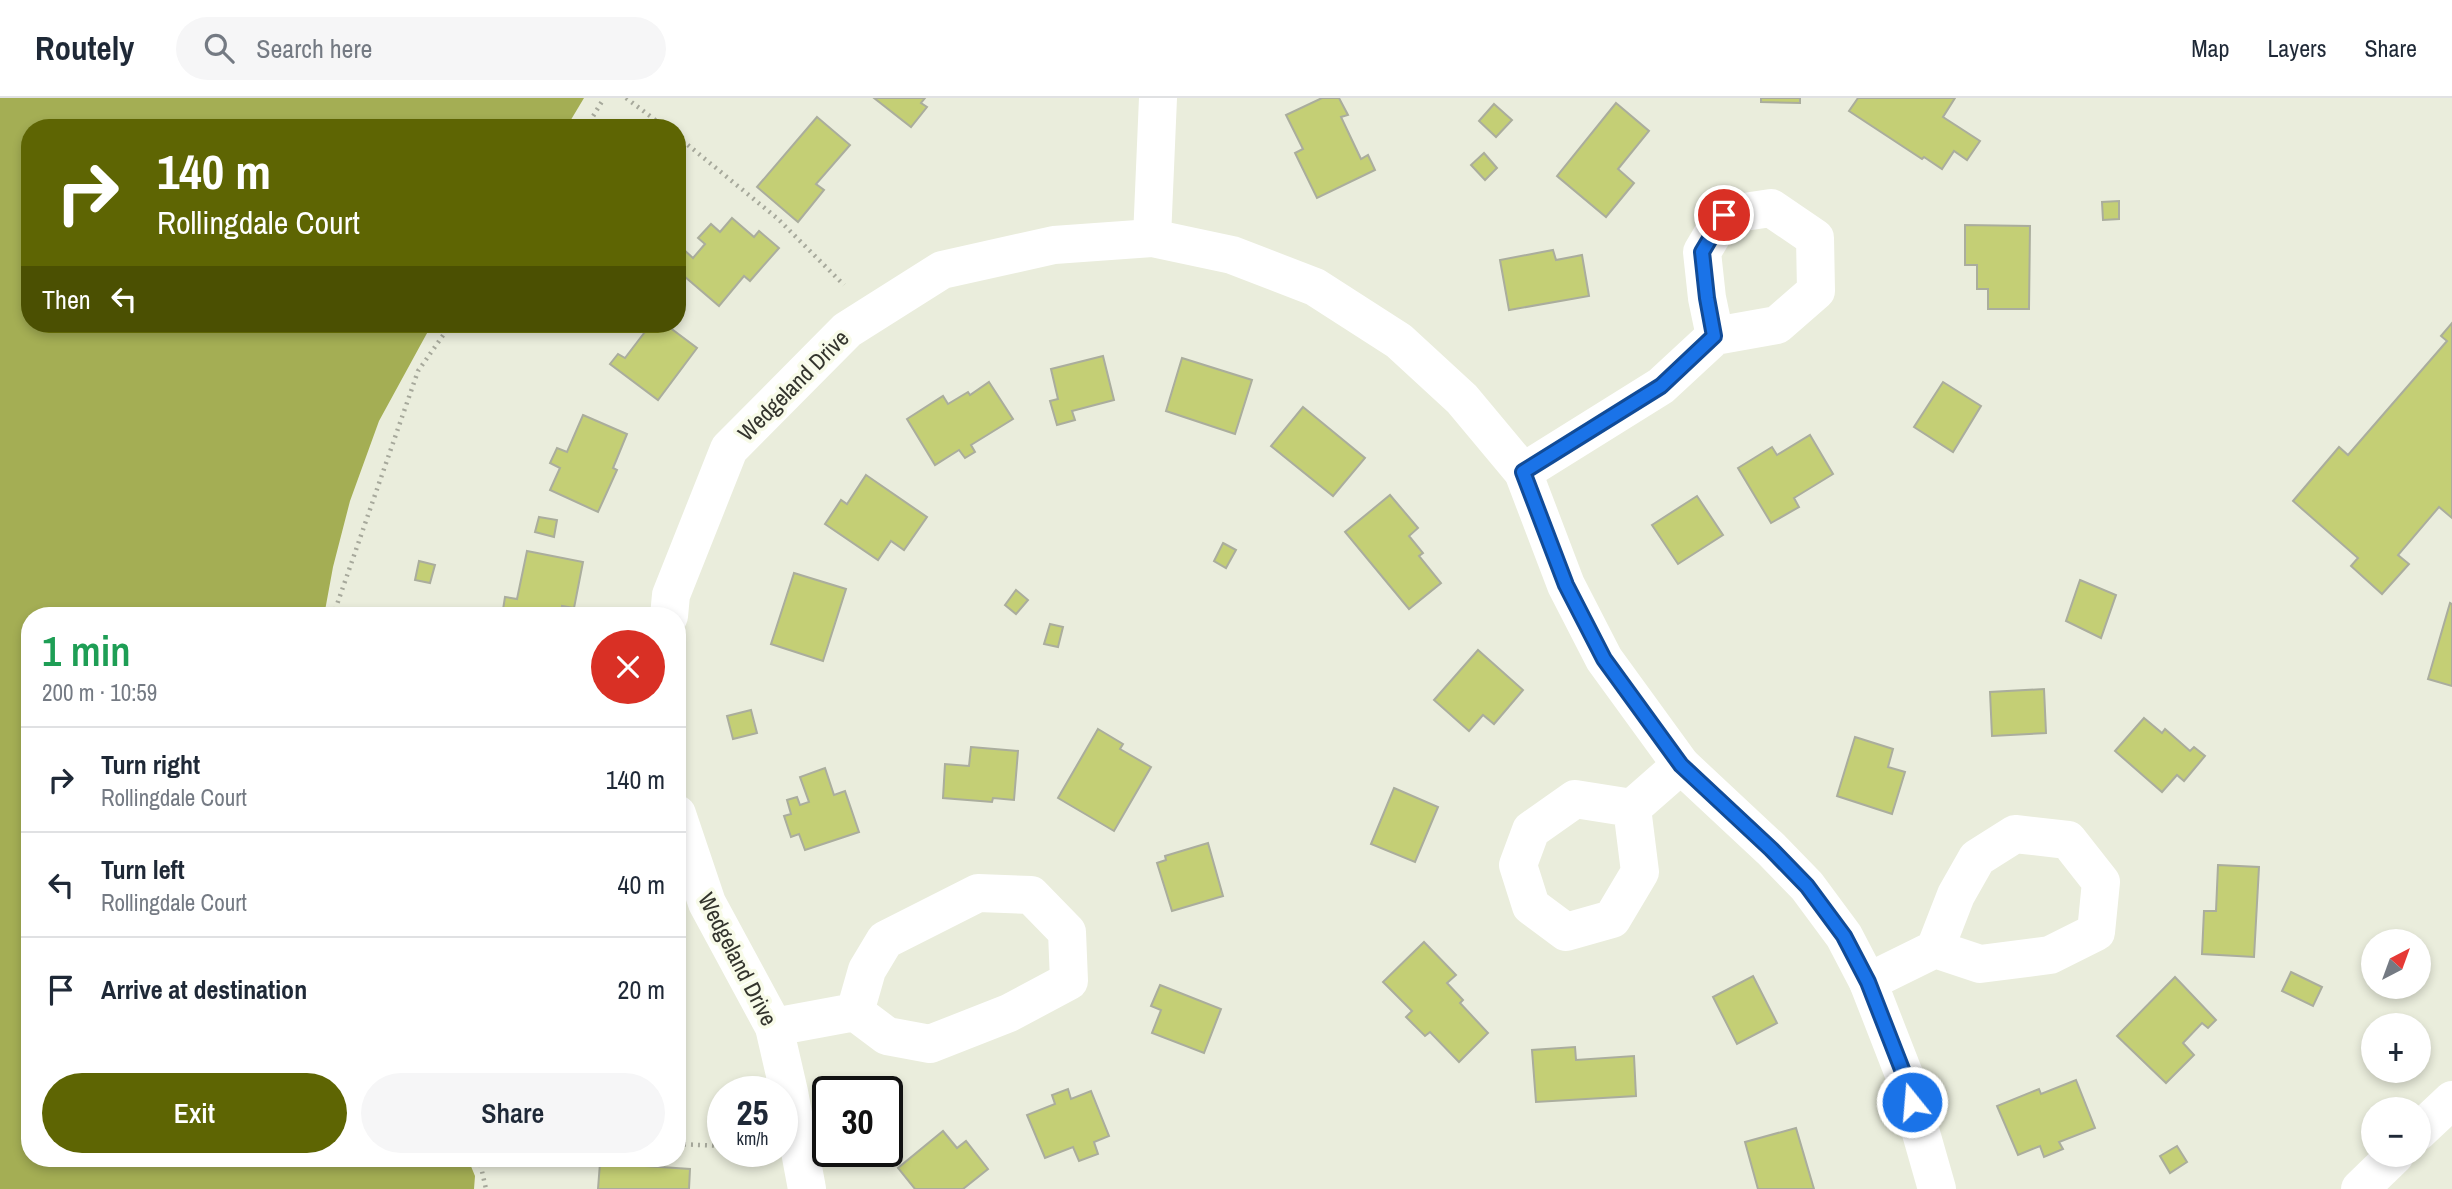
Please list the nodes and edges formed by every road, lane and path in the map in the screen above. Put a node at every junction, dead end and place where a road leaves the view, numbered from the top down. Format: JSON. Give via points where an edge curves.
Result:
{"nodes":[{"id":1,"x":604,"y":98,"type":"edge"},
{"id":2,"x":626,"y":98,"type":"edge"},
{"id":3,"x":1158,"y":98,"type":"edge"},
{"id":4,"x":591,"y":119,"type":"edge"},
{"id":5,"x":654,"y":119,"type":"edge"},
{"id":6,"x":686,"y":143,"type":"edge"},
{"id":7,"x":1152,"y":238,"type":"junction"},
{"id":8,"x":844,"y":285,"type":"dead end"},
{"id":9,"x":445,"y":333,"type":"edge"},
{"id":10,"x":1714,"y":336,"type":"dead end"},
{"id":11,"x":1523,"y":472,"type":"junction"},
{"id":12,"x":336,"y":607,"type":"edge"},
{"id":13,"x":670,"y":607,"type":"edge"},
{"id":14,"x":1681,"y":765,"type":"junction"},
{"id":15,"x":1632,"y":808,"type":"dead end"},
{"id":16,"x":686,"y":841,"type":"edge"},
{"id":17,"x":1935,"y":949,"type":"dead end"},
{"id":18,"x":1868,"y":982,"type":"junction"},
{"id":19,"x":855,"y":1012,"type":"junction"},
{"id":20,"x":774,"y":1027,"type":"junction"},
{"id":21,"x":2452,"y":1100,"type":"edge"},
{"id":22,"x":2431,"y":1120,"type":"edge"},
{"id":23,"x":686,"y":1144,"type":"edge"},
{"id":24,"x":707,"y":1145,"type":"edge"},
{"id":25,"x":481,"y":1167,"type":"edge"},
{"id":26,"x":2383,"y":1167,"type":"edge"},
{"id":27,"x":486,"y":1189,"type":"edge"},
{"id":28,"x":807,"y":1189,"type":"edge"},
{"id":29,"x":1937,"y":1189,"type":"edge"},
{"id":30,"x":2360,"y":1189,"type":"edge"}],
"edges":[{"from":1,"to":4,"type":"path"},
{"from":2,"to":5,"type":"path"},
{"from":3,"to":7,"type":"street"},
{"from":6,"to":8,"type":"path","via":[[778,219]]},
{"from":7,"to":11,"type":"street","name":"Wedgeland Drive","via":[[1232,255],[1315,287],[1399,341],[1462,399]]},
{"from":7,"to":13,"type":"street","name":"Wedgeland Drive","via":[[1054,246],[942,270],[847,330],[729,449]]},
{"from":9,"to":12,"type":"path","via":[[418,371]]},
{"from":10,"to":11,"type":"street","via":[[1661,386]]},
{"from":11,"to":14,"type":"street","name":"Wedgeland Drive","via":[[1566,585],[1604,659]]},
{"from":14,"to":15,"type":"street"},
{"from":14,"to":18,"type":"street","name":"Wedgeland Drive","via":[[1807,886],[1844,936]]},
{"from":16,"to":20,"type":"street","name":"Wedgeland Drive","via":[[707,903]]},
{"from":17,"to":18,"type":"street"},
{"from":18,"to":29,"type":"street","name":"Wedgeland Drive","via":[[1905,1077]]},
{"from":19,"to":19,"type":"street","via":[[887,1036],[930,1044],[1009,1013],[1069,981],[1067,932],[1031,895],[978,893],[885,940],[867,970]]},
{"from":19,"to":20,"type":"street"},
{"from":20,"to":28,"type":"street","name":"Wedgeland Drive"},
{"from":21,"to":22,"type":"street"},
{"from":23,"to":24,"type":"path"},
{"from":25,"to":27,"type":"path"},
{"from":26,"to":30,"type":"street"}]}
